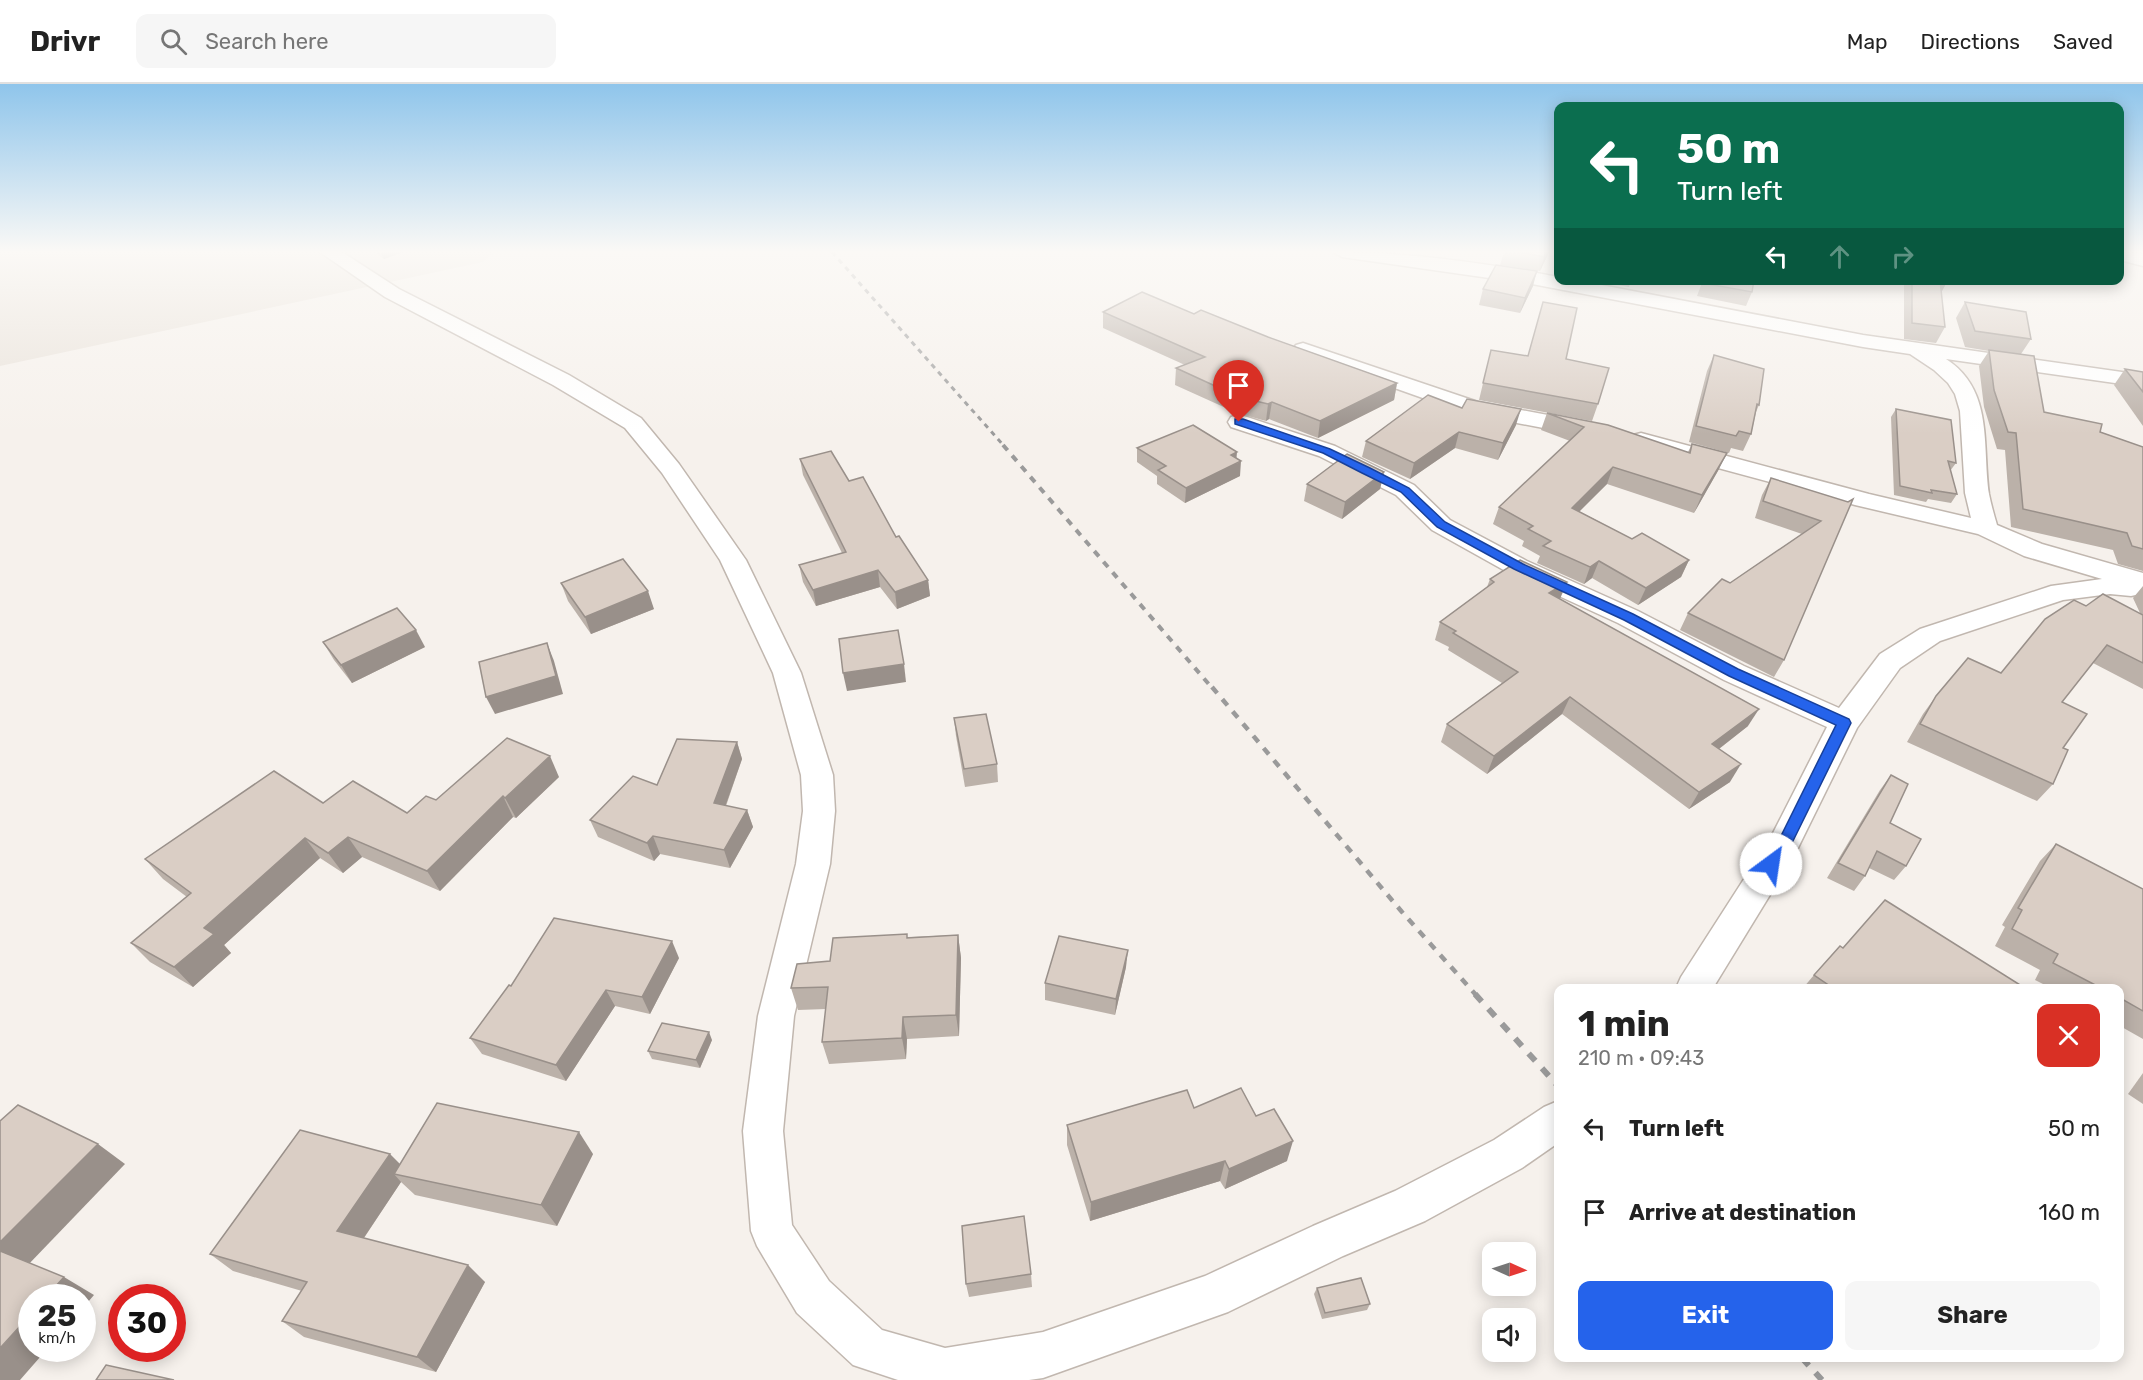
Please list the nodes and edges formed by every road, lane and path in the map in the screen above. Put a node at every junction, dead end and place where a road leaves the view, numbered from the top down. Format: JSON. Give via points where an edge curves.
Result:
{"nodes":[{"id":1,"x":430,"y":312,"type":"edge"},
{"id":2,"x":1717,"y":312,"type":"edge"},
{"id":3,"x":1908,"y":348,"type":"junction"},
{"id":4,"x":1303,"y":349,"type":"edge"},
{"id":5,"x":2143,"y":381,"type":"edge"},
{"id":6,"x":1239,"y":422,"type":"dead end"},
{"id":7,"x":1986,"y":529,"type":"junction"},
{"id":8,"x":2143,"y":582,"type":"edge"},
{"id":9,"x":2143,"y":589,"type":"edge"},
{"id":10,"x":1844,"y":723,"type":"junction"},
{"id":11,"x":1696,"y":984,"type":"edge"},
{"id":12,"x":1554,"y":1123,"type":"edge"}],
"edges":[{"from":1,"to":12,"type":"street","via":[[561,380],[633,423],[671,469],[733,560],[787,673],[817,775],[818,802],[813,864],[776,1016],[764,1120],[772,1231],[813,1297],[869,1349],[945,1371],[1043,1355],[1212,1296],[1410,1206],[1508,1154]]},
{"from":2,"to":3,"type":"street"},
{"from":3,"to":5,"type":"street"},
{"from":3,"to":7,"type":"street","via":[[1954,373],[1970,398],[1977,491]]},
{"from":4,"to":7,"type":"street","via":[[1473,408],[1703,455]]},
{"from":6,"to":10,"type":"street","via":[[1327,451],[1366,470],[1405,490],[1441,525],[1518,567]]},
{"from":7,"to":8,"type":"street","via":[[2033,550]]},
{"from":9,"to":10,"type":"street","via":[[2109,586],[2060,592],[1930,635],[1890,661]]},
{"from":10,"to":11,"type":"street","via":[[1783,845]]}]}
